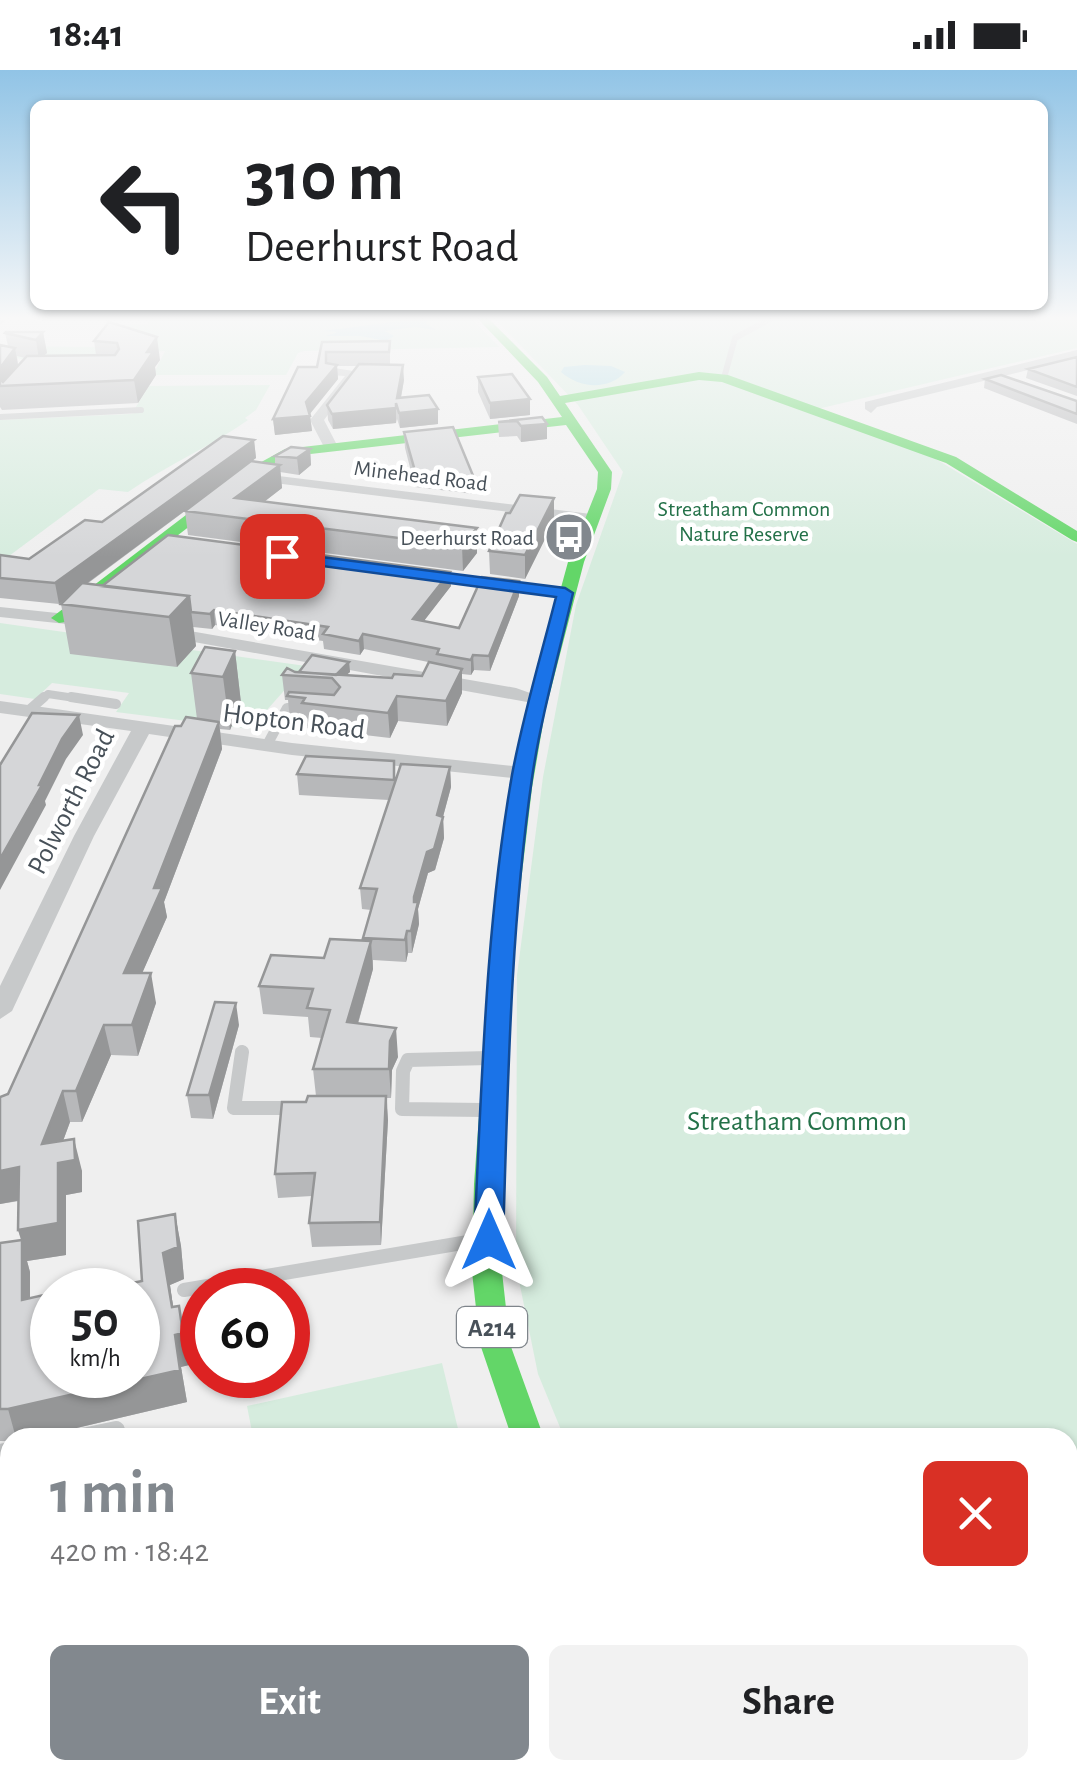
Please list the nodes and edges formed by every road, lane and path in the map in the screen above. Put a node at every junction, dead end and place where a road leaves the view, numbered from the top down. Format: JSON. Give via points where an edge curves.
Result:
{"nodes":[{"id":1,"x":338,"y":398,"type":"edge"},
{"id":2,"x":571,"y":398,"type":"edge"},
{"id":3,"x":779,"y":398,"type":"edge"},
{"id":4,"x":914,"y":398,"type":"edge"},
{"id":5,"x":558,"y":400,"type":"joint"},
{"id":6,"x":141,"y":410,"type":"dead end"},
{"id":7,"x":0,"y":417,"type":"edge"},
{"id":8,"x":572,"y":420,"type":"junction"},
{"id":9,"x":842,"y":420,"type":"junction"},
{"id":10,"x":330,"y":445,"type":"junction"},
{"id":11,"x":246,"y":476,"type":"junction"},
{"id":12,"x":591,"y":518,"type":"junction"},
{"id":13,"x":1077,"y":536,"type":"edge"},
{"id":14,"x":161,"y":540,"type":"junction"},
{"id":15,"x":194,"y":544,"type":"edge"},
{"id":16,"x":408,"y":574,"type":"edge"},
{"id":17,"x":565,"y":593,"type":"junction"},
{"id":18,"x":0,"y":612,"type":"edge"},
{"id":19,"x":59,"y":618,"type":"junction"},
{"id":20,"x":93,"y":622,"type":"edge"},
{"id":21,"x":150,"y":630,"type":"edge"},
{"id":22,"x":538,"y":699,"type":"junction"},
{"id":23,"x":116,"y":704,"type":"dead end"},
{"id":24,"x":0,"y":707,"type":"edge"},
{"id":25,"x":318,"y":710,"type":"edge"},
{"id":26,"x":28,"y":711,"type":"junction"},
{"id":27,"x":143,"y":727,"type":"junction"},
{"id":28,"x":267,"y":746,"type":"junction"},
{"id":29,"x":523,"y":773,"type":"junction"},
{"id":30,"x":0,"y":1011,"type":"edge"},
{"id":31,"x":242,"y":1052,"type":"dead end"},
{"id":32,"x":495,"y":1057,"type":"junction"},
{"id":33,"x":302,"y":1108,"type":"edge"},
{"id":34,"x":386,"y":1109,"type":"edge"},
{"id":35,"x":402,"y":1109,"type":"junction"},
{"id":36,"x":492,"y":1110,"type":"junction"},
{"id":37,"x":489,"y":1240,"type":"junction"},
{"id":38,"x":307,"y":1268,"type":"edge"},
{"id":39,"x":525,"y":1428,"type":"edge"}],
"edges":[{"from":1,"to":10,"type":"street","via":[[318,420]]},
{"from":2,"to":5,"type":"main road"},
{"from":3,"to":9,"type":"main road"},
{"from":4,"to":9,"type":"street"},
{"from":5,"to":8,"type":"main road","number":"A214"},
{"from":6,"to":7,"type":"lane"},
{"from":8,"to":10,"type":"main road"},
{"from":8,"to":12,"type":"main road","number":"A214","via":[[605,472]]},
{"from":9,"to":13,"type":"main road","via":[[951,460]]},
{"from":10,"to":11,"type":"main road","via":[[290,452]]},
{"from":11,"to":12,"type":"street","name":"Minehead Road"},
{"from":11,"to":14,"type":"main road"},
{"from":12,"to":17,"type":"main road","number":"A214"},
{"from":14,"to":15,"type":"street"},
{"from":14,"to":19,"type":"main road"},
{"from":16,"to":17,"type":"street"},
{"from":17,"to":22,"type":"main road","number":"A214"},
{"from":18,"to":19,"type":"street"},
{"from":19,"to":20,"type":"street"},
{"from":21,"to":22,"type":"street","name":"Valley Road","via":[[465,686],[471,694],[506,702]]},
{"from":22,"to":29,"type":"main road","number":"A214"},
{"from":23,"to":26,"type":"lane","via":[[48,694]]},
{"from":24,"to":26,"type":"street","name":"Hopton Road"},
{"from":25,"to":28,"type":"lane","via":[[288,708]]},
{"from":26,"to":27,"type":"street","name":"Hopton Road"},
{"from":27,"to":28,"type":"street","name":"Hopton Road"},
{"from":27,"to":30,"type":"street","name":"Polworth Road"},
{"from":28,"to":29,"type":"street","name":"Hopton Road"},
{"from":29,"to":32,"type":"main road","number":"A214"},
{"from":31,"to":33,"type":"lane","via":[[234,1108]]},
{"from":32,"to":35,"type":"lane","via":[[408,1060]]},
{"from":32,"to":36,"type":"main road","number":"A214"},
{"from":34,"to":35,"type":"lane"},
{"from":35,"to":36,"type":"lane"},
{"from":36,"to":37,"type":"main road","number":"A214"},
{"from":37,"to":38,"type":"lane"},
{"from":37,"to":39,"type":"main road","number":"A214","via":[[492,1329]]}]}
